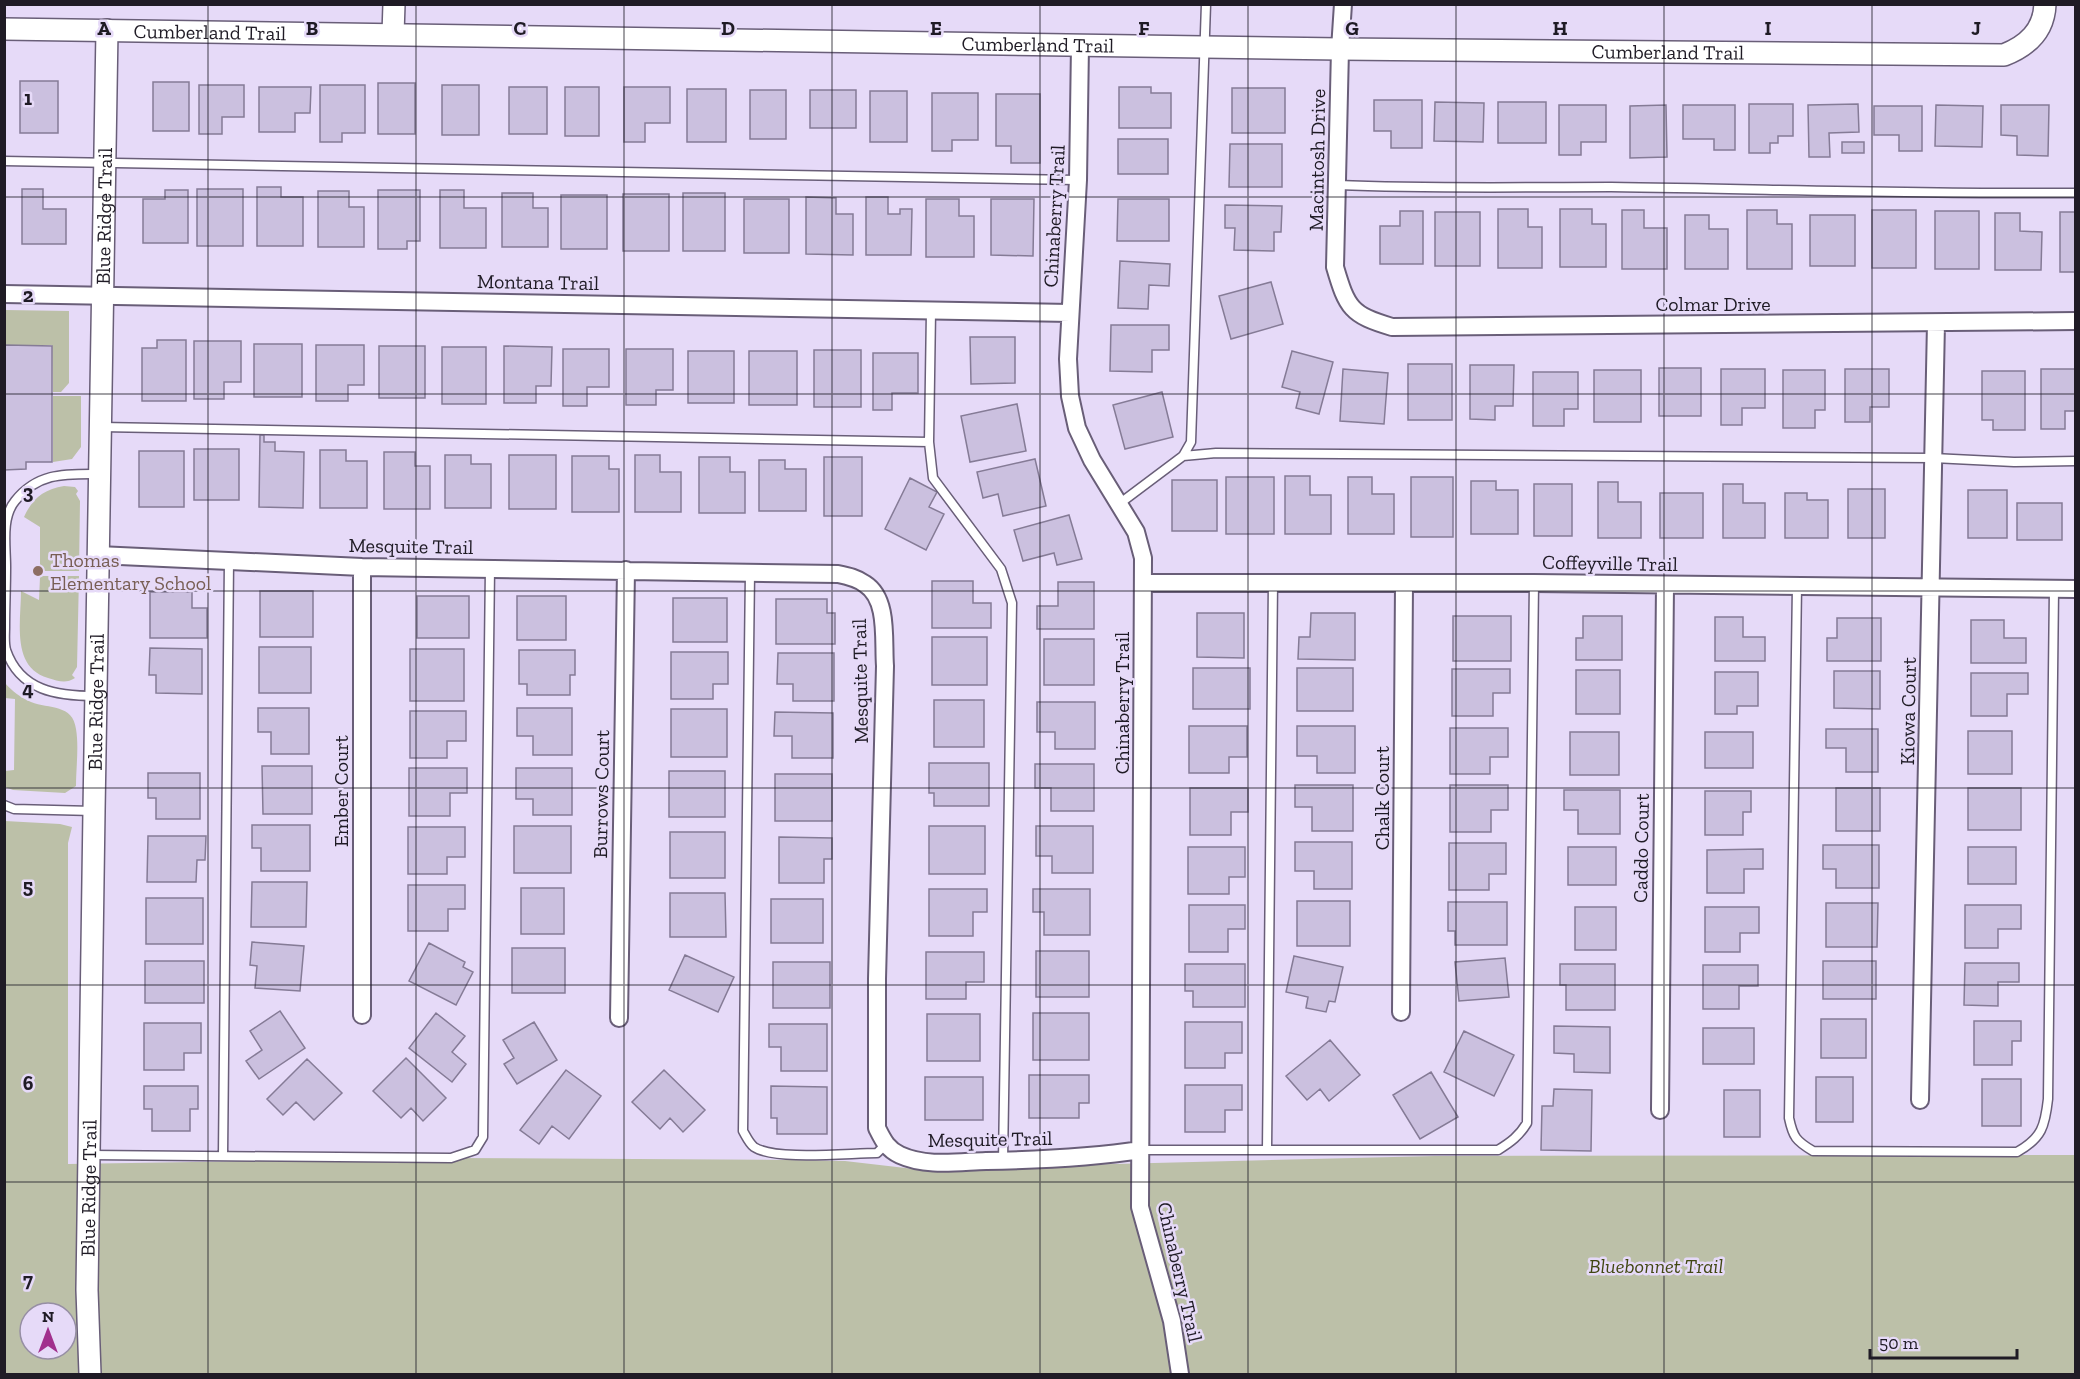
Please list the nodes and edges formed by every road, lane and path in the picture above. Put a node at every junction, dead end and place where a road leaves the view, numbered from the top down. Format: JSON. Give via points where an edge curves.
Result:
{"nodes":[{"id":1,"x":394,"y":4,"type":"edge"},
{"id":2,"x":1206,"y":4,"type":"edge"},
{"id":3,"x":1343,"y":4,"type":"edge"},
{"id":4,"x":2044,"y":4,"type":"edge"},
{"id":5,"x":4,"y":29,"type":"edge"},
{"id":6,"x":107,"y":30,"type":"junction"},
{"id":7,"x":393,"y":34,"type":"junction"},
{"id":8,"x":1080,"y":45,"type":"junction"},
{"id":9,"x":1204,"y":46,"type":"junction"},
{"id":10,"x":1340,"y":49,"type":"junction"},
{"id":11,"x":4,"y":161,"type":"edge"},
{"id":12,"x":104,"y":163,"type":"junction"},
{"id":13,"x":1078,"y":180,"type":"junction"},
{"id":14,"x":1338,"y":184,"type":"junction"},
{"id":15,"x":2076,"y":193,"type":"edge"},
{"id":16,"x":4,"y":294,"type":"edge"},
{"id":17,"x":102,"y":295,"type":"junction"},
{"id":18,"x":931,"y":310,"type":"junction"},
{"id":19,"x":1354,"y":312,"type":"joint"},
{"id":20,"x":1070,"y":313,"type":"junction"},
{"id":21,"x":2076,"y":321,"type":"edge"},
{"id":22,"x":1936,"y":323,"type":"junction"},
{"id":23,"x":100,"y":427,"type":"junction"},
{"id":24,"x":929,"y":442,"type":"junction"},
{"id":25,"x":1183,"y":456,"type":"junction"},
{"id":26,"x":1933,"y":458,"type":"junction"},
{"id":27,"x":2076,"y":461,"type":"edge"},
{"id":28,"x":99,"y":474,"type":"junction"},
{"id":29,"x":1119,"y":504,"type":"junction"},
{"id":30,"x":98,"y":555,"type":"junction"},
{"id":31,"x":229,"y":561,"type":"junction"},
{"id":32,"x":362,"y":567,"type":"junction"},
{"id":33,"x":490,"y":568,"type":"junction"},
{"id":34,"x":626,"y":570,"type":"junction"},
{"id":35,"x":750,"y":572,"type":"junction"},
{"id":36,"x":1273,"y":581,"type":"junction"},
{"id":37,"x":1144,"y":583,"type":"junction"},
{"id":38,"x":1534,"y":583,"type":"junction"},
{"id":39,"x":1404,"y":584,"type":"junction"},
{"id":40,"x":1665,"y":586,"type":"junction"},
{"id":41,"x":1797,"y":586,"type":"junction"},
{"id":42,"x":1932,"y":586,"type":"junction"},
{"id":43,"x":2054,"y":589,"type":"junction"},
{"id":44,"x":2076,"y":589,"type":"edge"},
{"id":45,"x":96,"y":696,"type":"junction"},
{"id":46,"x":4,"y":806,"type":"edge"},
{"id":47,"x":93,"y":811,"type":"junction"},
{"id":48,"x":1401,"y":1012,"type":"dead end"},
{"id":49,"x":362,"y":1015,"type":"dead end"},
{"id":50,"x":619,"y":1018,"type":"dead end"},
{"id":51,"x":1920,"y":1100,"type":"dead end"},
{"id":52,"x":1660,"y":1110,"type":"dead end"},
{"id":53,"x":885,"y":1145,"type":"junction"},
{"id":54,"x":1267,"y":1149,"type":"junction"},
{"id":55,"x":1141,"y":1150,"type":"junction"},
{"id":56,"x":89,"y":1155,"type":"junction"},
{"id":57,"x":223,"y":1155,"type":"junction"},
{"id":58,"x":1004,"y":1161,"type":"junction"},
{"id":59,"x":90,"y":1374,"type":"edge"},
{"id":60,"x":1180,"y":1374,"type":"edge"}],
"edges":[{"from":1,"to":7,"type":"street"},
{"from":2,"to":9,"type":"lane"},
{"from":3,"to":10,"type":"street","name":"Macintosh Drive"},
{"from":4,"to":10,"type":"street","name":"Cumberland Trail","via":[[2044,15],[2030,40],[2004,55]]},
{"from":5,"to":6,"type":"street","name":"Cumberland Trail"},
{"from":6,"to":7,"type":"street","name":"Cumberland Trail"},
{"from":6,"to":12,"type":"street","name":"Blue Ridge Trail"},
{"from":7,"to":8,"type":"street","name":"Cumberland Trail"},
{"from":8,"to":9,"type":"street","name":"Cumberland Trail"},
{"from":8,"to":13,"type":"street","name":"Chinaberry Trail"},
{"from":9,"to":10,"type":"street","name":"Cumberland Trail"},
{"from":9,"to":25,"type":"lane","via":[[1191,442]]},
{"from":10,"to":14,"type":"street","name":"Macintosh Drive"},
{"from":11,"to":12,"type":"lane"},
{"from":12,"to":13,"type":"lane"},
{"from":12,"to":17,"type":"street","name":"Blue Ridge Trail"},
{"from":13,"to":20,"type":"street","name":"Chinaberry Trail"},
{"from":14,"to":15,"type":"lane","via":[[1402,188]]},
{"from":14,"to":19,"type":"street","name":"Macintosh Drive","via":[[1335,267],[1341,291]]},
{"from":16,"to":17,"type":"street","name":"Montana Trail"},
{"from":17,"to":18,"type":"street","name":"Montana Trail"},
{"from":17,"to":23,"type":"street","name":"Blue Ridge Trail"},
{"from":18,"to":20,"type":"street","name":"Montana Trail"},
{"from":18,"to":24,"type":"lane"},
{"from":19,"to":22,"type":"street","name":"Colmar Drive","via":[[1392,327]]},
{"from":20,"to":29,"type":"street","name":"Chinaberry Trail","via":[[1070,396],[1077,428]]},
{"from":21,"to":22,"type":"street","name":"Colmar Drive"},
{"from":22,"to":26,"type":"street","name":"Kiowa Court"},
{"from":23,"to":24,"type":"lane"},
{"from":23,"to":28,"type":"street","name":"Blue Ridge Trail"},
{"from":24,"to":58,"type":"lane","via":[[933,478],[1001,569],[1012,603]]},
{"from":25,"to":26,"type":"lane","via":[[1228,453]]},
{"from":25,"to":29,"type":"lane"},
{"from":26,"to":27,"type":"lane"},
{"from":26,"to":42,"type":"street","name":"Kiowa Court"},
{"from":28,"to":30,"type":"street","name":"Blue Ridge Trail"},
{"from":28,"to":45,"type":"lane","via":[[61,474],[37,482],[15,501],[7,516],[5,648],[16,670],[34,687],[75,696]]},
{"from":29,"to":37,"type":"street","name":"Chinaberry Trail","via":[[1136,532]]},
{"from":30,"to":31,"type":"street","name":"Mesquite Trail"},
{"from":30,"to":45,"type":"street","name":"Blue Ridge Trail"},
{"from":31,"to":32,"type":"street","name":"Mesquite Trail"},
{"from":31,"to":57,"type":"lane"},
{"from":32,"to":33,"type":"street","name":"Mesquite Trail"},
{"from":32,"to":49,"type":"street","name":"Ember Court"},
{"from":33,"to":34,"type":"street","name":"Mesquite Trail"},
{"from":33,"to":57,"type":"lane","via":[[483,1137],[475,1150],[451,1158]]},
{"from":34,"to":35,"type":"street","name":"Mesquite Trail"},
{"from":34,"to":50,"type":"street","name":"Burrows Court"},
{"from":35,"to":53,"type":"street","name":"Mesquite Trail","via":[[838,574],[855,578],[868,585],[878,599],[882,615],[885,666],[877,1128]]},
{"from":35,"to":53,"type":"lane","via":[[743,1131],[752,1146],[768,1153],[877,1153]]},
{"from":36,"to":37,"type":"street","name":"Coffeyville Trail"},
{"from":36,"to":39,"type":"street","name":"Coffeyville Trail"},
{"from":36,"to":54,"type":"lane"},
{"from":37,"to":55,"type":"street","name":"Chinaberry Trail"},
{"from":38,"to":39,"type":"street","name":"Coffeyville Trail"},
{"from":38,"to":40,"type":"street","name":"Coffeyville Trail"},
{"from":38,"to":54,"type":"lane","via":[[1527,1123],[1513,1142],[1498,1150]]},
{"from":39,"to":48,"type":"street","name":"Chalk Court"},
{"from":40,"to":41,"type":"street","name":"Coffeyville Trail"},
{"from":40,"to":52,"type":"street","name":"Caddo Court"},
{"from":41,"to":42,"type":"street","name":"Coffeyville Trail"},
{"from":41,"to":43,"type":"lane","via":[[1789,1118],[1798,1142],[1825,1151],[2016,1152],[2039,1136],[2046,1121]]},
{"from":42,"to":43,"type":"street","name":"Coffeyville Trail"},
{"from":42,"to":51,"type":"street","name":"Kiowa Court"},
{"from":43,"to":44,"type":"street","name":"Coffeyville Trail"},
{"from":45,"to":47,"type":"street","name":"Blue Ridge Trail"},
{"from":46,"to":47,"type":"lane"},
{"from":47,"to":56,"type":"street","name":"Blue Ridge Trail"},
{"from":53,"to":58,"type":"street","name":"Mesquite Trail","via":[[898,1154],[927,1163]]},
{"from":54,"to":55,"type":"lane"},
{"from":55,"to":58,"type":"street","name":"Mesquite Trail"},
{"from":55,"to":60,"type":"street","name":"Chinaberry Trail","via":[[1140,1207],[1172,1321]]},
{"from":56,"to":57,"type":"lane"},
{"from":56,"to":59,"type":"street","name":"Blue Ridge Trail"}]}
